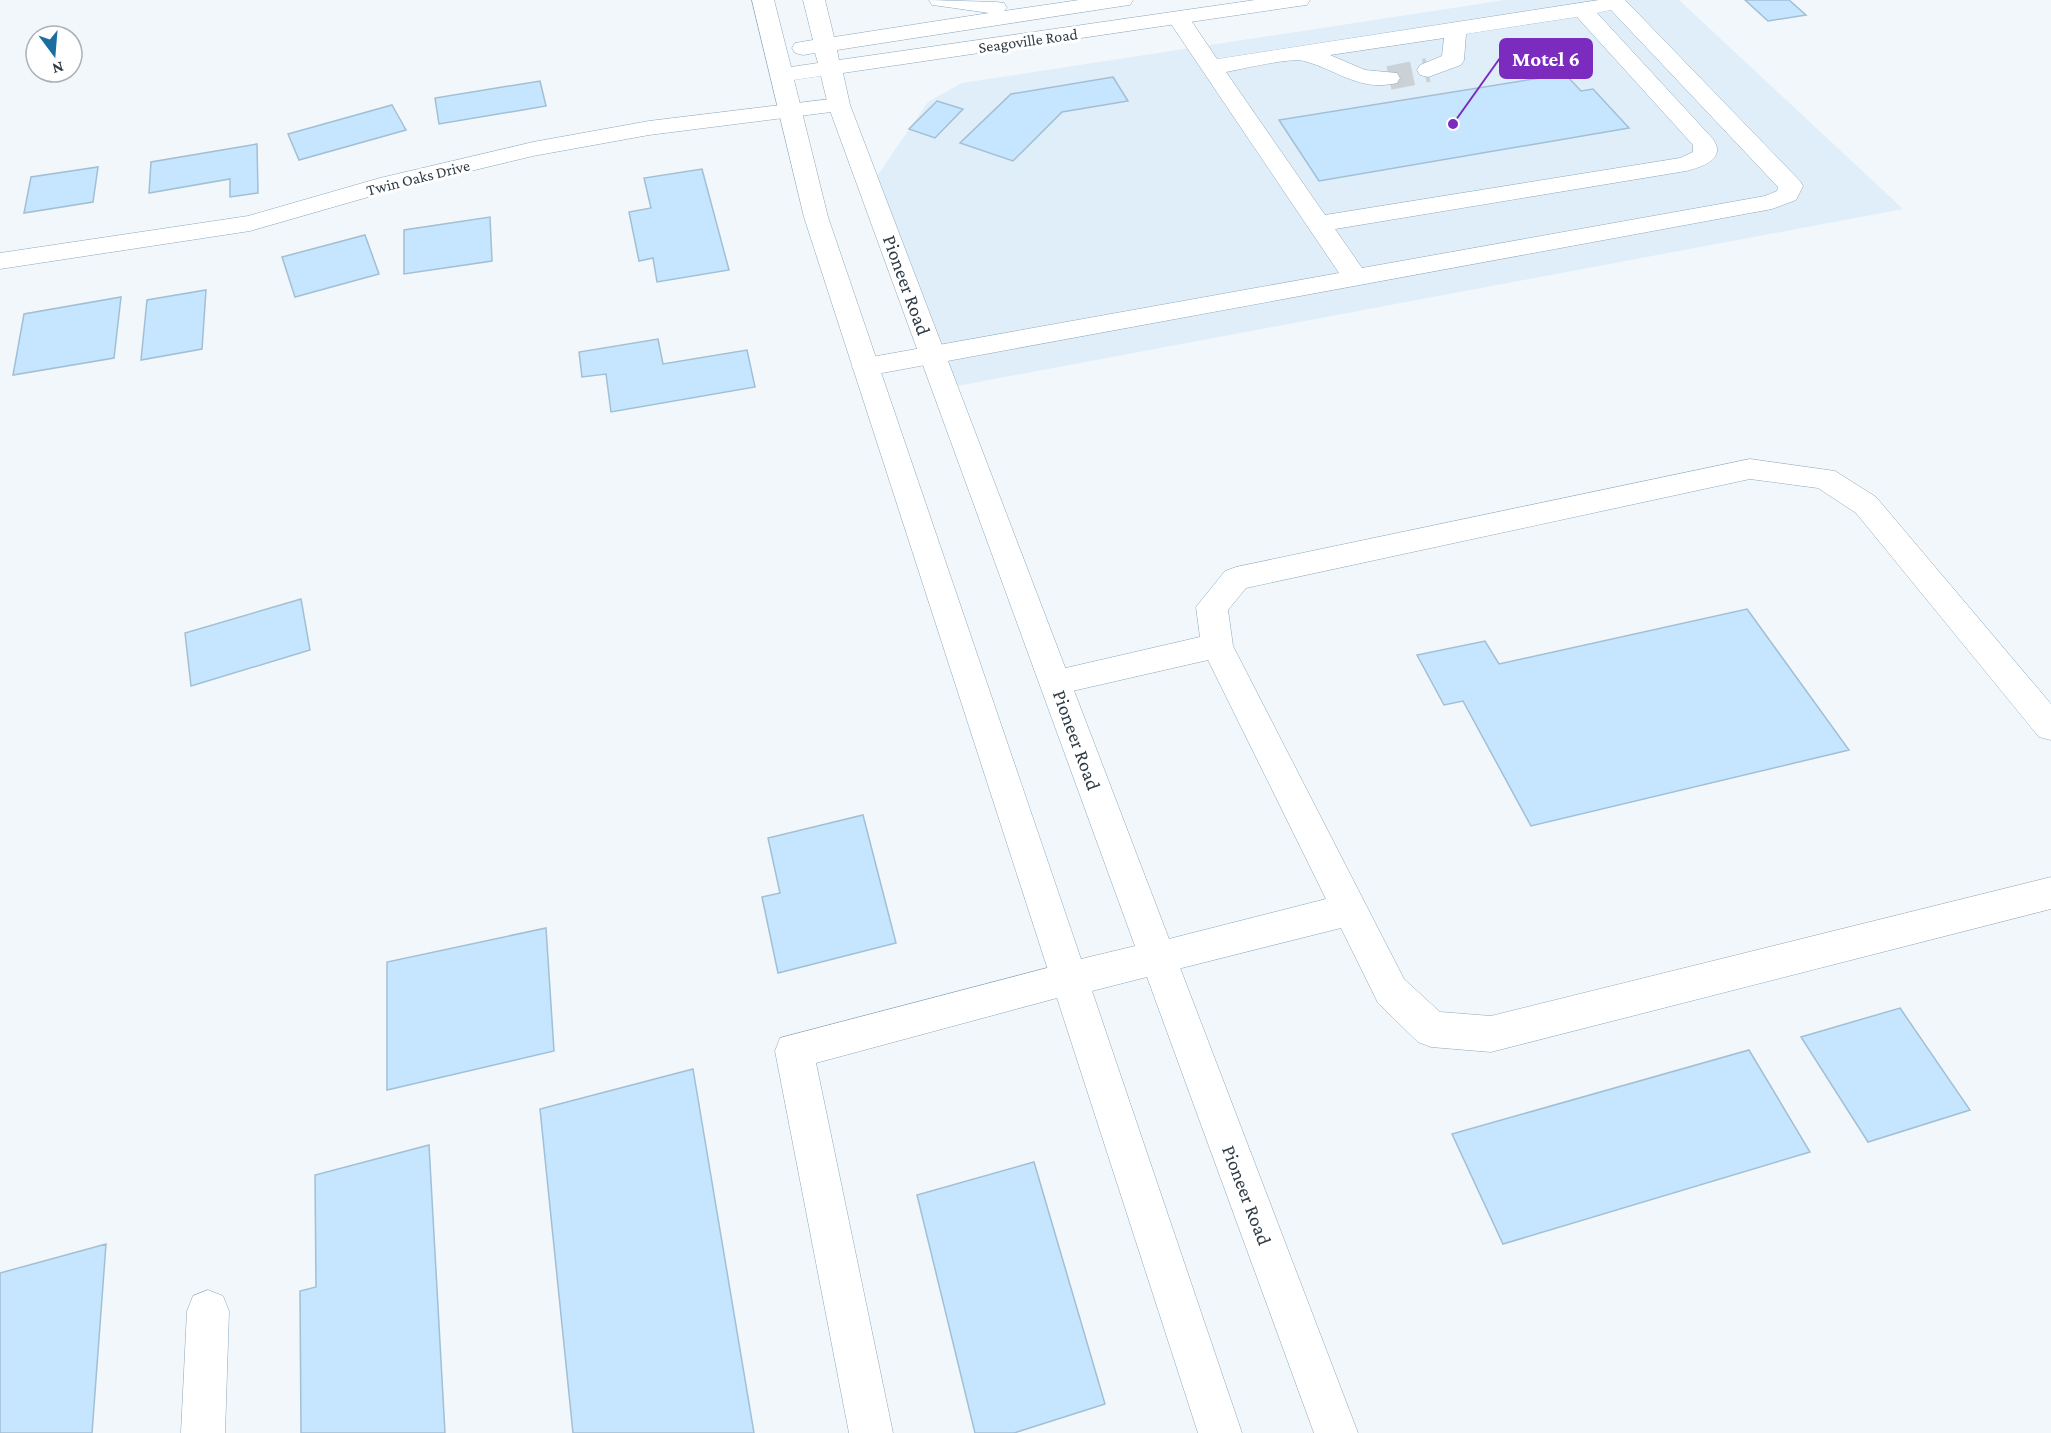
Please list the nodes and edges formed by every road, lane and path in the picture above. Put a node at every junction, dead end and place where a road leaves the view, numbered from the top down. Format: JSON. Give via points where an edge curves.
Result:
{"nodes":[{"id":1,"x":763,"y":0,"type":"edge"},
{"id":2,"x":814,"y":0,"type":"edge"},
{"id":3,"x":940,"y":0,"type":"edge"},
{"id":4,"x":1122,"y":0,"type":"edge"},
{"id":5,"x":1299,"y":0,"type":"edge"},
{"id":6,"x":1615,"y":2,"type":"edge"},
{"id":7,"x":1582,"y":10,"type":"junction"},
{"id":8,"x":1034,"y":13,"type":"junction"},
{"id":9,"x":1178,"y":18,"type":"junction"},
{"id":10,"x":1456,"y":29,"type":"junction"},
{"id":11,"x":824,"y":45,"type":"junction"},
{"id":12,"x":1305,"y":53,"type":"junction"},
{"id":13,"x":778,"y":64,"type":"junction"},
{"id":14,"x":1212,"y":67,"type":"junction"},
{"id":15,"x":830,"y":69,"type":"junction"},
{"id":16,"x":1428,"y":70,"type":"tunnel mouth"},
{"id":17,"x":1389,"y":78,"type":"tunnel mouth"},
{"id":18,"x":839,"y":105,"type":"junction"},
{"id":19,"x":792,"y":111,"type":"junction"},
{"id":20,"x":1319,"y":224,"type":"junction"},
{"id":21,"x":0,"y":261,"type":"edge"},
{"id":22,"x":1355,"y":277,"type":"junction"},
{"id":23,"x":933,"y":354,"type":"junction"},
{"id":24,"x":866,"y":367,"type":"junction"},
{"id":25,"x":1217,"y":646,"type":"junction"},
{"id":26,"x":1055,"y":682,"type":"junction"},
{"id":27,"x":2051,"y":727,"type":"edge"},
{"id":28,"x":2051,"y":893,"type":"edge"},
{"id":29,"x":1348,"y":909,"type":"junction"},
{"id":30,"x":1158,"y":957,"type":"junction"},
{"id":31,"x":1070,"y":980,"type":"junction"},
{"id":32,"x":208,"y":1311,"type":"dead end"},
{"id":33,"x":203,"y":1433,"type":"edge"},
{"id":34,"x":871,"y":1433,"type":"edge"},
{"id":35,"x":1220,"y":1433,"type":"edge"},
{"id":36,"x":1336,"y":1433,"type":"edge"}],
"edges":[{"from":1,"to":13,"type":"main road"},
{"from":2,"to":11,"type":"main road"},
{"from":3,"to":8,"type":"main road"},
{"from":4,"to":8,"type":"main road","name":"Seagoville Road"},
{"from":5,"to":9,"type":"main road","name":"Seagoville Road"},
{"from":6,"to":7,"type":"main road"},
{"from":6,"to":22,"type":"main road","via":[[1791,186],[1787,195],[1772,202]]},
{"from":7,"to":10,"type":"main road"},
{"from":7,"to":20,"type":"main road","via":[[1704,144],[1705,156],[1686,164]]},
{"from":8,"to":11,"type":"main road","name":"Seagoville Road"},
{"from":9,"to":14,"type":"main road"},
{"from":9,"to":15,"type":"main road","name":"Seagoville Road"},
{"from":10,"to":12,"type":"main road"},
{"from":10,"to":16,"type":"main road","via":[[1453,60]]},
{"from":11,"to":13,"type":"main road","name":"Seagoville Road"},
{"from":11,"to":15,"type":"main road","name":"Pioneer Road"},
{"from":12,"to":14,"type":"main road"},
{"from":12,"to":17,"type":"main road","via":[[1361,77]]},
{"from":13,"to":15,"type":"main road","name":"Seagoville Road"},
{"from":13,"to":19,"type":"main road"},
{"from":14,"to":20,"type":"main road"},
{"from":15,"to":18,"type":"main road","name":"Pioneer Road"},
{"from":18,"to":19,"type":"main road","name":"Twin Oaks Drive"},
{"from":18,"to":23,"type":"main road","name":"Pioneer Road"},
{"from":19,"to":21,"type":"main road","name":"Twin Oaks Drive","via":[[649,128],[533,149],[389,183],[250,223]]},
{"from":19,"to":24,"type":"main road","via":[[816,217]]},
{"from":20,"to":22,"type":"main road"},
{"from":22,"to":23,"type":"main road"},
{"from":23,"to":24,"type":"main road"},
{"from":23,"to":26,"type":"main road","name":"Pioneer Road"},
{"from":24,"to":31,"type":"main road"},
{"from":25,"to":26,"type":"main road"},
{"from":25,"to":27,"type":"main road","via":[[1212,607],[1236,579],[1750,470],[1826,478],[1866,505]]},
{"from":25,"to":29,"type":"main road"},
{"from":26,"to":30,"type":"main road","name":"Pioneer Road"},
{"from":28,"to":29,"type":"main road","via":[[1491,1034],[1431,1029],[1391,991]]},
{"from":29,"to":30,"type":"main road"},
{"from":30,"to":31,"type":"main road"},
{"from":30,"to":36,"type":"main road","name":"Pioneer Road"},
{"from":31,"to":34,"type":"main road","via":[[794,1051]]},
{"from":31,"to":35,"type":"main road"},
{"from":32,"to":33,"type":"main road"}]}
